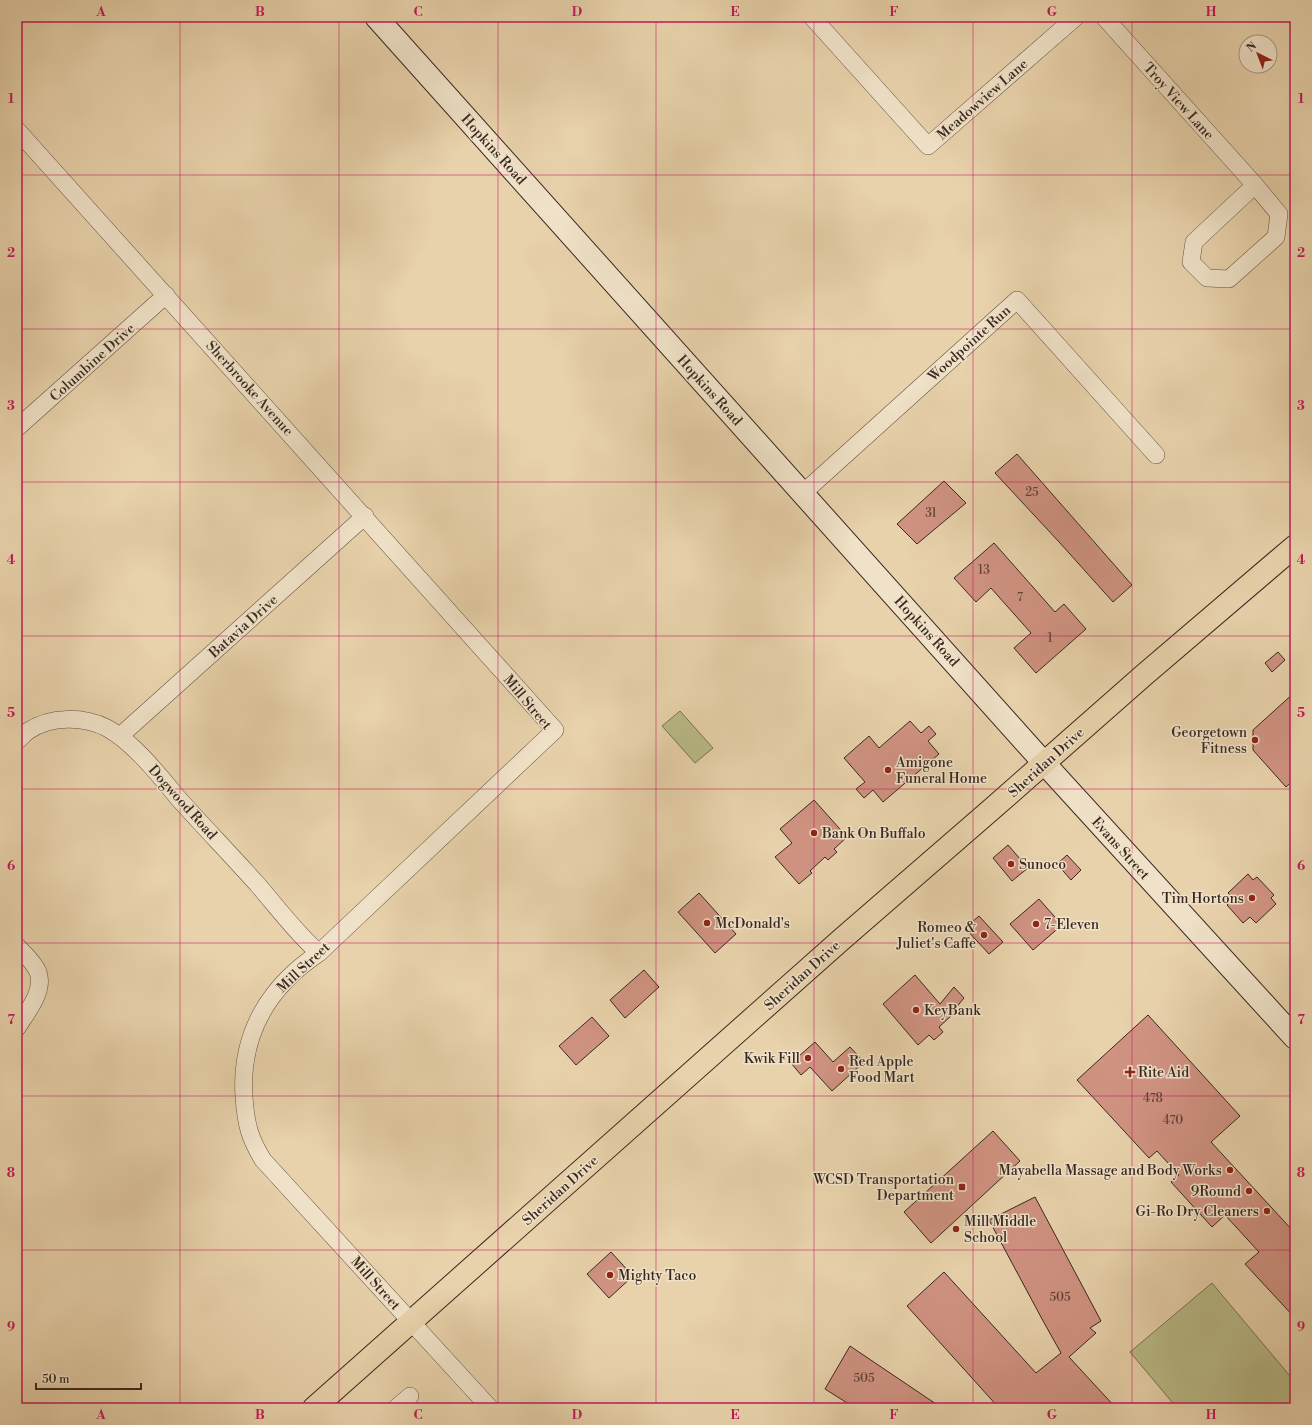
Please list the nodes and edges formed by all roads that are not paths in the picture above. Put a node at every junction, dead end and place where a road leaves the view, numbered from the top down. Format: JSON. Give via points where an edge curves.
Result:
{"nodes":[{"id":1,"x":376,"y":17,"type":"edge"},
{"id":2,"x":812,"y":17,"type":"edge"},
{"id":3,"x":1076,"y":17,"type":"edge"},
{"id":4,"x":1104,"y":17,"type":"edge"},
{"id":5,"x":17,"y":130,"type":"edge"},
{"id":6,"x":1255,"y":185,"type":"junction"},
{"id":7,"x":166,"y":295,"type":"junction"},
{"id":8,"x":17,"y":428,"type":"edge"},
{"id":9,"x":1156,"y":455,"type":"dead end"},
{"id":10,"x":803,"y":493,"type":"junction"},
{"id":11,"x":365,"y":516,"type":"junction"},
{"id":12,"x":1295,"y":546,"type":"edge"},
{"id":13,"x":481,"y":649,"type":"joint"},
{"id":14,"x":120,"y":736,"type":"junction"},
{"id":15,"x":17,"y":741,"type":"edge"},
{"id":16,"x":1044,"y":763,"type":"junction"},
{"id":17,"x":17,"y":946,"type":"edge"},
{"id":18,"x":319,"y":953,"type":"junction"},
{"id":19,"x":17,"y":1028,"type":"edge"},
{"id":20,"x":1295,"y":1038,"type":"edge"},
{"id":21,"x":411,"y":1322,"type":"junction"},
{"id":22,"x":410,"y":1396,"type":"dead end"},
{"id":23,"x":314,"y":1408,"type":"edge"},
{"id":24,"x":396,"y":1408,"type":"edge"},
{"id":25,"x":490,"y":1408,"type":"edge"}],
"edges":[{"from":1,"to":10,"type":"street","name":"Hopkins Road"},
{"from":2,"to":3,"type":"street","name":"Meadowview Lane","via":[[928,146]]},
{"from":4,"to":6,"type":"street","name":"Troy View Lane"},
{"from":5,"to":7,"type":"street","name":"Sherbrooke Avenue"},
{"from":6,"to":6,"type":"street","name":"Troy View Lane","via":[[1279,214],[1276,237],[1229,279],[1207,278],[1191,262],[1194,242]]},
{"from":7,"to":8,"type":"street","name":"Columbine Drive"},
{"from":7,"to":11,"type":"street","name":"Sherbrooke Avenue"},
{"from":9,"to":10,"type":"street","name":"Woodpointe Run","via":[[1017,300]]},
{"from":10,"to":16,"type":"street","name":"Hopkins Road"},
{"from":11,"to":13,"type":"street","name":"Sherbrooke Avenue"},
{"from":11,"to":14,"type":"street","name":"Batavia Drive"},
{"from":12,"to":16,"type":"main road","name":"Sheridan Drive"},
{"from":13,"to":18,"type":"street","name":"Mill Street","via":[[555,730]]},
{"from":14,"to":15,"type":"street","name":"Dogwood Road","via":[[91,722],[73,719],[42,724],[28,731]]},
{"from":14,"to":18,"type":"street","name":"Dogwood Road"},
{"from":16,"to":20,"type":"street","name":"Evans Street"},
{"from":16,"to":21,"type":"main road","name":"Sheridan Drive"},
{"from":17,"to":19,"type":"street","via":[[32,962],[40,982],[38,993]]},
{"from":18,"to":21,"type":"street","name":"Mill Street","via":[[294,972],[273,996],[260,1014],[251,1034],[244,1060],[243,1079],[247,1125],[253,1144],[264,1160]]},
{"from":21,"to":23,"type":"main road","name":"Sheridan Drive"},
{"from":21,"to":25,"type":"street","name":"Mill Street"},
{"from":22,"to":24,"type":"street"}]}
